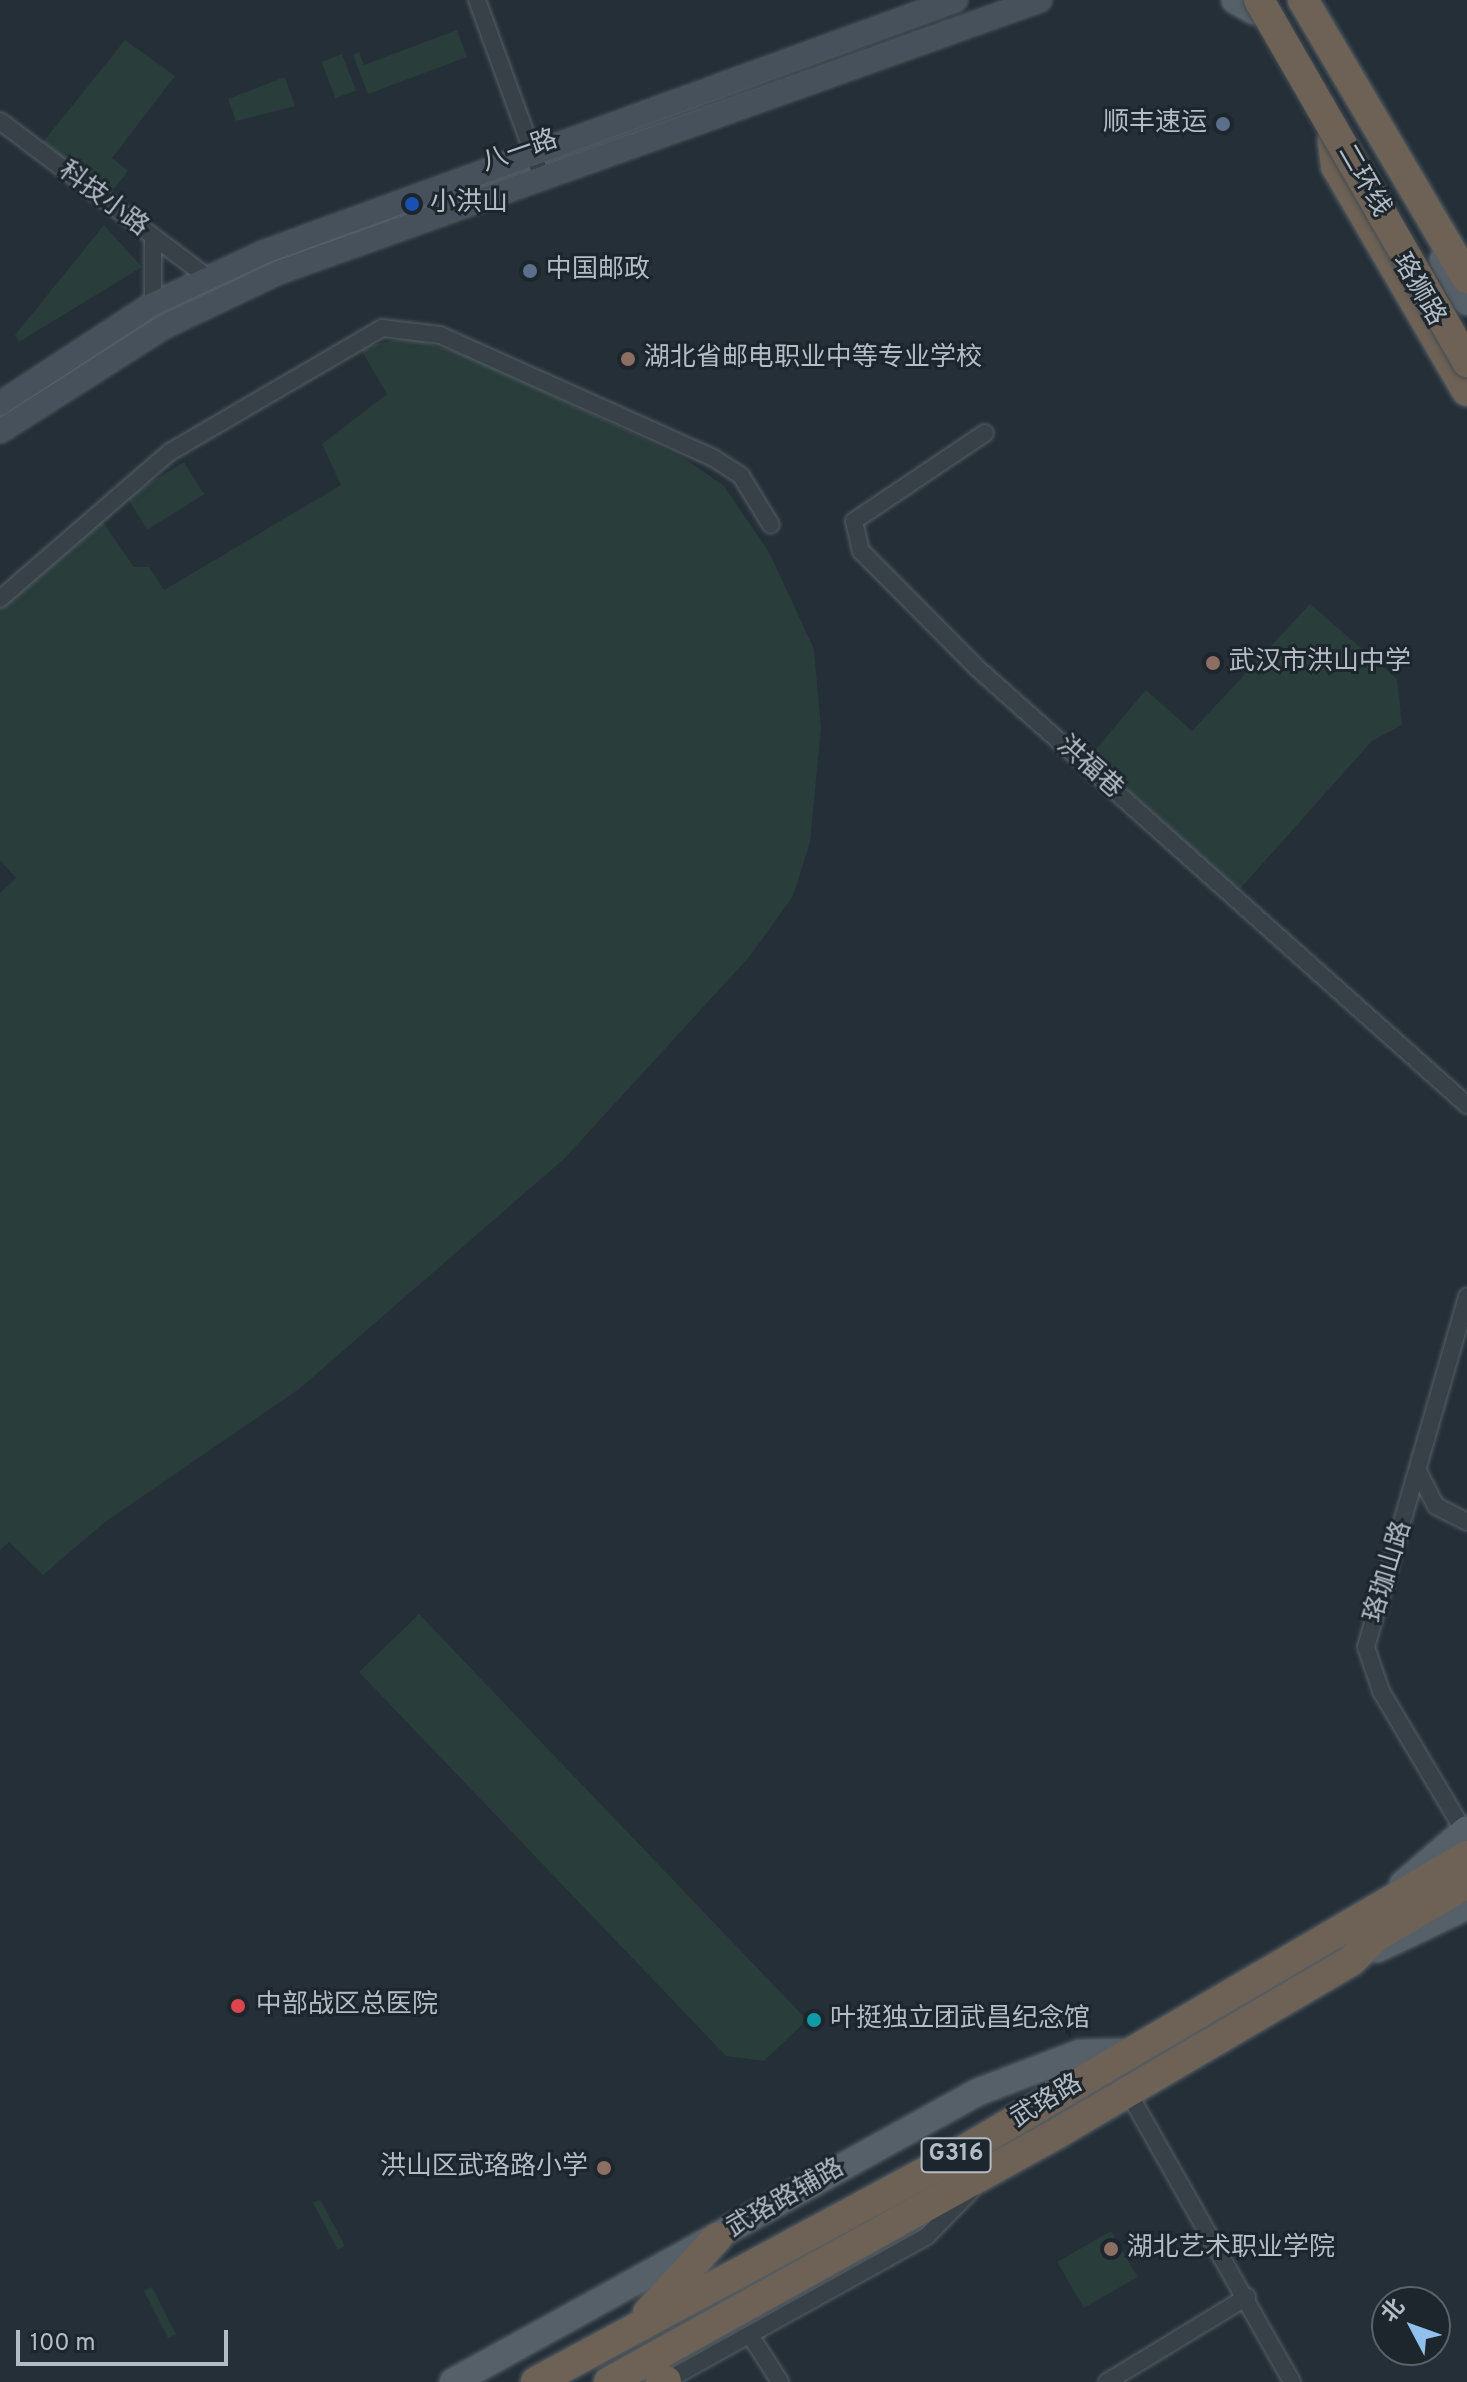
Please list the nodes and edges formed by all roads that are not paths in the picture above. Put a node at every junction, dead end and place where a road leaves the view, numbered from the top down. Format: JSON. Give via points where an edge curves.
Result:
{"nodes":[{"id":1,"x":477,"y":0,"type":"edge"},
{"id":2,"x":955,"y":0,"type":"edge"},
{"id":3,"x":1040,"y":0,"type":"edge"},
{"id":4,"x":1295,"y":0,"type":"edge"},
{"id":5,"x":1303,"y":0,"type":"edge"},
{"id":6,"x":1255,"y":2,"type":"edge"},
{"id":7,"x":928,"y":5,"type":"edge"},
{"id":8,"x":0,"y":121,"type":"edge"},
{"id":9,"x":1333,"y":141,"type":"junction"},
{"id":10,"x":532,"y":150,"type":"junction"},
{"id":11,"x":541,"y":175,"type":"junction"},
{"id":12,"x":153,"y":237,"type":"junction"},
{"id":13,"x":207,"y":277,"type":"junction"},
{"id":14,"x":1467,"y":278,"type":"edge"},
{"id":15,"x":1467,"y":302,"type":"edge"},
{"id":16,"x":153,"y":304,"type":"junction"},
{"id":17,"x":1467,"y":328,"type":"edge"},
{"id":18,"x":1467,"y":362,"type":"edge"},
{"id":19,"x":1467,"y":375,"type":"edge"},
{"id":20,"x":1467,"y":391,"type":"edge"},
{"id":21,"x":0,"y":404,"type":"edge"},
{"id":22,"x":0,"y":431,"type":"edge"},
{"id":23,"x":985,"y":433,"type":"dead end"},
{"id":24,"x":771,"y":525,"type":"dead end"},
{"id":25,"x":0,"y":599,"type":"edge"},
{"id":26,"x":1467,"y":1105,"type":"edge"},
{"id":27,"x":1467,"y":1296,"type":"edge"},
{"id":28,"x":1419,"y":1473,"type":"junction"},
{"id":29,"x":1467,"y":1522,"type":"edge"},
{"id":30,"x":1466,"y":1838,"type":"edge"},
{"id":31,"x":1467,"y":1883,"type":"edge"},
{"id":32,"x":1467,"y":1906,"type":"edge"},
{"id":33,"x":1352,"y":1960,"type":"junction"},
{"id":34,"x":1130,"y":2052,"type":"junction"},
{"id":35,"x":1128,"y":2092,"type":"junction"},
{"id":36,"x":991,"y":2171,"type":"junction"},
{"id":37,"x":717,"y":2238,"type":"junction"},
{"id":38,"x":1247,"y":2297,"type":"junction"},
{"id":39,"x":634,"y":2329,"type":"junction"},
{"id":40,"x":750,"y":2335,"type":"junction"},
{"id":41,"x":453,"y":2382,"type":"edge"},
{"id":42,"x":536,"y":2382,"type":"edge"},
{"id":43,"x":609,"y":2382,"type":"edge"},
{"id":44,"x":664,"y":2382,"type":"edge"},
{"id":45,"x":780,"y":2382,"type":"edge"},
{"id":46,"x":1107,"y":2382,"type":"edge"},
{"id":47,"x":1292,"y":2382,"type":"edge"}],
"edges":[{"from":1,"to":10,"type":"street"},
{"from":2,"to":7,"type":"main road","name":"八一路"},
{"from":3,"to":11,"type":"main road","name":"八一路"},
{"from":4,"to":15,"type":"main road","name":"珞狮路"},
{"from":5,"to":14,"type":"highway"},
{"from":6,"to":9,"type":"main road","name":"珞狮路"},
{"from":6,"to":17,"type":"highway","name":"二环线"},
{"from":6,"to":18,"type":"highway","name":"二环线","bridge":true},
{"from":7,"to":10,"type":"main road","name":"八一路"},
{"from":8,"to":12,"type":"street","name":"科技小路"},
{"from":9,"to":19,"type":"main road","name":"珞狮路"},
{"from":9,"to":20,"type":"highway","via":[[1336,166]]},
{"from":10,"to":11,"type":"street"},
{"from":10,"to":13,"type":"main road","name":"八一路"},
{"from":11,"to":22,"type":"main road","name":"八一路","via":[[225,296],[122,351]]},
{"from":12,"to":13,"type":"street","name":"科技小路"},
{"from":12,"to":16,"type":"street"},
{"from":13,"to":16,"type":"main road","name":"八一路"},
{"from":16,"to":21,"type":"main road","name":"八一路"},
{"from":23,"to":26,"type":"street","name":"洪福巷","via":[[854,521],[861,551],[976,667]]},
{"from":24,"to":25,"type":"street","via":[[741,476],[712,457],[440,335],[382,328],[190,438]]},
{"from":27,"to":28,"type":"street","name":"珞珈山路"},
{"from":28,"to":29,"type":"street","via":[[1436,1506]]},
{"from":28,"to":30,"type":"street","name":"珞珈山路","via":[[1366,1647],[1381,1691]]},
{"from":30,"to":34,"type":"highway","name":"武珞路","number":"G316","via":[[1368,1914]]},
{"from":31,"to":33,"type":"highway","name":"武珞路","number":"G316","via":[[1377,1936]]},
{"from":32,"to":33,"type":"main road"},
{"from":33,"to":35,"type":"highway","name":"武珞路","number":"G316"},
{"from":34,"to":37,"type":"main road","name":"武珞路辅路","via":[[1080,2053],[1019,2072]]},
{"from":34,"to":39,"type":"highway","name":"武珞路","number":"G316","via":[[934,2168]]},
{"from":35,"to":36,"type":"highway","name":"武珞路","number":"G316"},
{"from":35,"to":38,"type":"street"},
{"from":36,"to":40,"type":"street","via":[[927,2236]]},
{"from":36,"to":43,"type":"highway","name":"武珞路","number":"G316"},
{"from":37,"to":39,"type":"highway"},
{"from":37,"to":41,"type":"main road","name":"武珞路辅路"},
{"from":38,"to":46,"type":"street"},
{"from":38,"to":47,"type":"street"},
{"from":39,"to":42,"type":"highway","name":"武珞路","number":"G316"},
{"from":40,"to":44,"type":"street"},
{"from":40,"to":45,"type":"street"}]}
